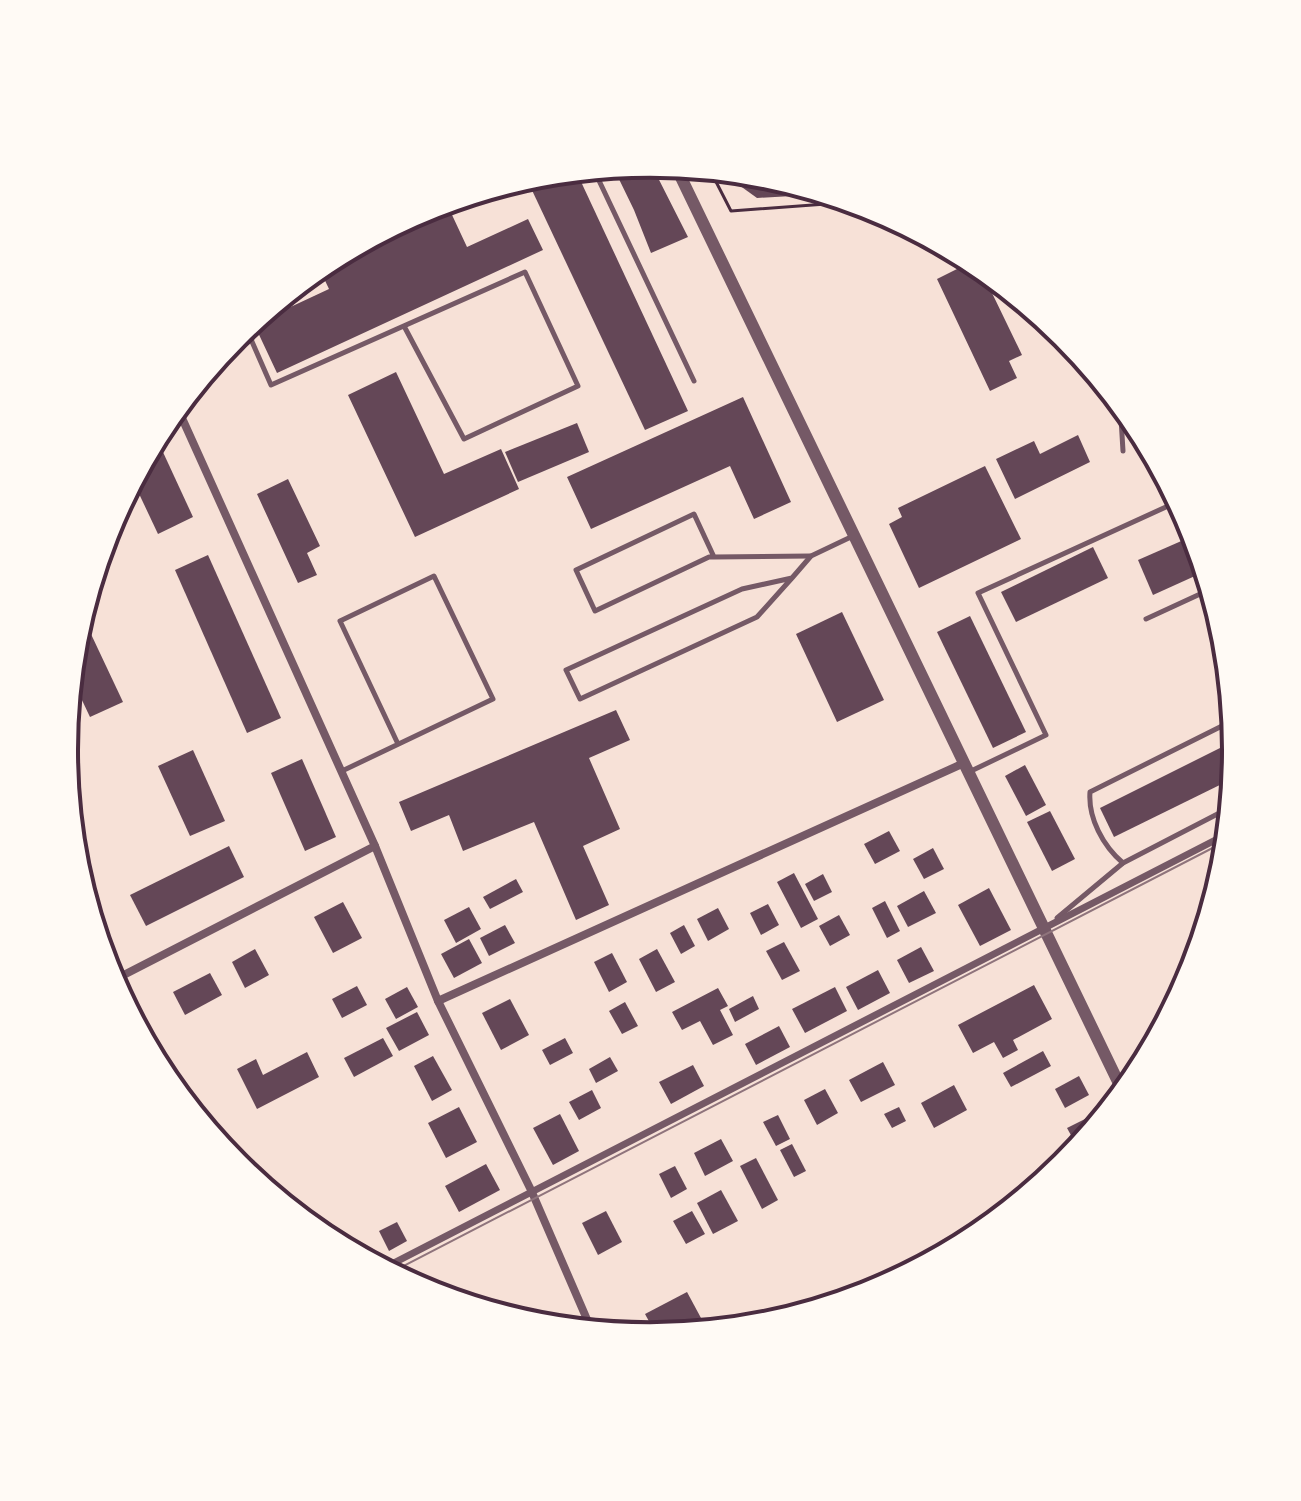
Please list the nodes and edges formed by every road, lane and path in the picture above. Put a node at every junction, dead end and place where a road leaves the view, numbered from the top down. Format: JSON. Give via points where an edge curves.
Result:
{"nodes":[{"id":1,"x":682,"y":179,"type":"edge"},
{"id":2,"x":599,"y":181,"type":"edge"},
{"id":3,"x":716,"y":182,"type":"edge"},
{"id":4,"x":822,"y":204,"type":"edge"},
{"id":5,"x":404,"y":326,"type":"junction"},
{"id":6,"x":252,"y":341,"type":"edge"},
{"id":7,"x":694,"y":381,"type":"dead end"},
{"id":8,"x":183,"y":420,"type":"edge"},
{"id":9,"x":1121,"y":424,"type":"edge"},
{"id":10,"x":1123,"y":451,"type":"dead end"},
{"id":11,"x":1168,"y":506,"type":"edge"},
{"id":12,"x":854,"y":536,"type":"junction"},
{"id":13,"x":811,"y":556,"type":"junction"},
{"id":14,"x":714,"y":557,"type":"junction"},
{"id":15,"x":792,"y":578,"type":"junction"},
{"id":16,"x":1201,"y":594,"type":"edge"},
{"id":17,"x":1146,"y":619,"type":"dead end"},
{"id":18,"x":1222,"y":726,"type":"edge"},
{"id":19,"x":398,"y":744,"type":"junction"},
{"id":20,"x":966,"y":768,"type":"junction"},
{"id":21,"x":341,"y":771,"type":"junction"},
{"id":22,"x":1219,"y":813,"type":"edge"},
{"id":23,"x":1216,"y":840,"type":"edge"},
{"id":24,"x":375,"y":846,"type":"junction"},
{"id":25,"x":1123,"y":863,"type":"junction"},
{"id":26,"x":1044,"y":929,"type":"junction"},
{"id":27,"x":124,"y":975,"type":"edge"},
{"id":28,"x":438,"y":1001,"type":"junction"},
{"id":29,"x":1118,"y":1081,"type":"edge"},
{"id":30,"x":531,"y":1190,"type":"junction"},
{"id":31,"x":394,"y":1263,"type":"edge"},
{"id":32,"x":587,"y":1319,"type":"edge"}],
"edges":[{"from":1,"to":12,"type":"street"},
{"from":2,"to":7,"type":"lane"},
{"from":3,"to":4,"type":"path","via":[[731,211]]},
{"from":5,"to":5,"type":"lane","via":[[525,272],[578,386],[464,439]]},
{"from":5,"to":6,"type":"lane","via":[[271,385]]},
{"from":8,"to":21,"type":"street"},
{"from":9,"to":10,"type":"lane"},
{"from":11,"to":20,"type":"lane","via":[[978,593],[1046,735]]},
{"from":12,"to":13,"type":"lane"},
{"from":12,"to":20,"type":"street"},
{"from":13,"to":14,"type":"lane"},
{"from":13,"to":15,"type":"lane"},
{"from":14,"to":14,"type":"lane","via":[[595,611],[576,570],[694,514]]},
{"from":15,"to":15,"type":"lane","via":[[742,589],[566,670],[580,699],[757,617]]},
{"from":16,"to":17,"type":"lane"},
{"from":18,"to":25,"type":"lane","via":[[1090,792],[1089,808],[1110,851]]},
{"from":19,"to":19,"type":"lane","via":[[493,699],[434,576],[340,621]]},
{"from":19,"to":21,"type":"lane"},
{"from":20,"to":26,"type":"street"},
{"from":20,"to":28,"type":"street"},
{"from":21,"to":24,"type":"street"},
{"from":22,"to":25,"type":"lane"},
{"from":23,"to":26,"type":"street"},
{"from":24,"to":27,"type":"street"},
{"from":24,"to":28,"type":"street"},
{"from":25,"to":26,"type":"lane"},
{"from":26,"to":29,"type":"street"},
{"from":26,"to":30,"type":"street"},
{"from":28,"to":30,"type":"street"},
{"from":30,"to":31,"type":"street"},
{"from":30,"to":32,"type":"street"}]}
